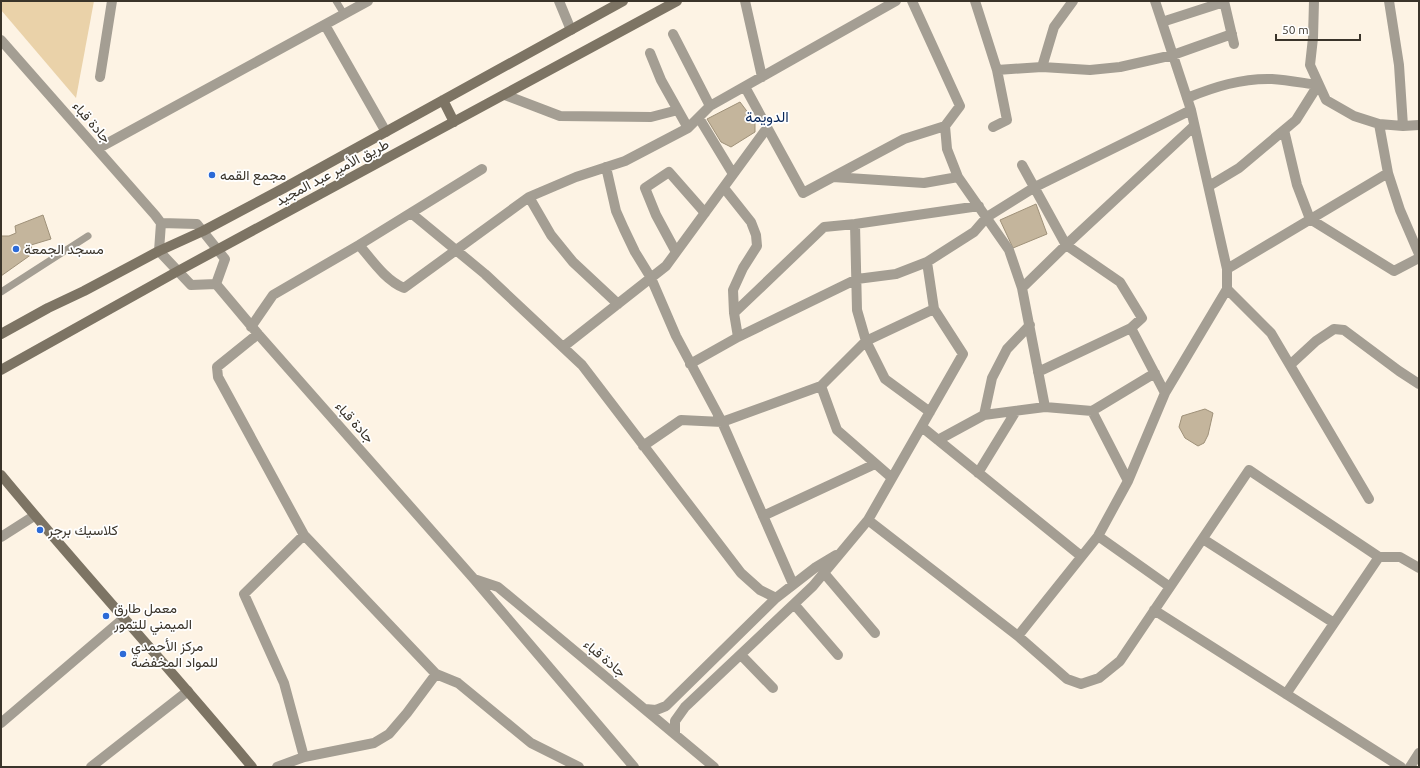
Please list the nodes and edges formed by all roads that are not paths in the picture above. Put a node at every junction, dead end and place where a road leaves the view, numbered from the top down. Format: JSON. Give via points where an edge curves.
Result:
{"nodes":[{"id":1,"x":112,"y":1,"type":"edge"},
{"id":2,"x":336,"y":1,"type":"edge"},
{"id":3,"x":368,"y":1,"type":"edge"},
{"id":4,"x":559,"y":1,"type":"edge"},
{"id":5,"x":623,"y":1,"type":"edge"},
{"id":6,"x":677,"y":1,"type":"edge"},
{"id":7,"x":745,"y":1,"type":"edge"},
{"id":8,"x":896,"y":1,"type":"edge"},
{"id":9,"x":912,"y":1,"type":"edge"},
{"id":10,"x":975,"y":1,"type":"edge"},
{"id":11,"x":1073,"y":1,"type":"edge"},
{"id":12,"x":1155,"y":1,"type":"edge"},
{"id":13,"x":1224,"y":1,"type":"edge"},
{"id":14,"x":1390,"y":1,"type":"edge"},
{"id":15,"x":1312,"y":2,"type":"edge"},
{"id":16,"x":344,"y":14,"type":"junction"},
{"id":17,"x":1162,"y":22,"type":"junction"},
{"id":18,"x":325,"y":25,"type":"junction"},
{"id":19,"x":571,"y":30,"type":"junction"},
{"id":20,"x":673,"y":34,"type":"dead end"},
{"id":21,"x":1,"y":40,"type":"edge"},
{"id":22,"x":650,"y":53,"type":"dead end"},
{"id":23,"x":1173,"y":55,"type":"junction"},
{"id":24,"x":1042,"y":67,"type":"junction"},
{"id":25,"x":997,"y":70,"type":"junction"},
{"id":26,"x":100,"y":76,"type":"dead end"},
{"id":27,"x":762,"y":77,"type":"junction"},
{"id":28,"x":1318,"y":85,"type":"junction"},
{"id":29,"x":745,"y":87,"type":"junction"},
{"id":30,"x":505,"y":94,"type":"junction"},
{"id":31,"x":1187,"y":98,"type":"junction"},
{"id":32,"x":443,"y":100,"type":"junction"},
{"id":33,"x":710,"y":106,"type":"junction"},
{"id":34,"x":678,"y":110,"type":"junction"},
{"id":35,"x":1191,"y":110,"type":"junction"},
{"id":36,"x":699,"y":118,"type":"junction"},
{"id":37,"x":454,"y":122,"type":"junction"},
{"id":38,"x":1379,"y":124,"type":"junction"},
{"id":39,"x":1419,"y":125,"type":"edge"},
{"id":40,"x":945,"y":126,"type":"junction"},
{"id":41,"x":1194,"y":126,"type":"junction"},
{"id":42,"x":1403,"y":126,"type":"junction"},
{"id":43,"x":993,"y":127,"type":"dead end"},
{"id":44,"x":688,"y":128,"type":"junction"},
{"id":45,"x":767,"y":128,"type":"junction"},
{"id":46,"x":1284,"y":130,"type":"junction"},
{"id":47,"x":386,"y":132,"type":"junction"},
{"id":48,"x":97,"y":149,"type":"junction"},
{"id":49,"x":1022,"y":165,"type":"dead end"},
{"id":50,"x":606,"y":167,"type":"junction"},
{"id":51,"x":482,"y":169,"type":"dead end"},
{"id":52,"x":1388,"y":173,"type":"junction"},
{"id":53,"x":733,"y":174,"type":"junction"},
{"id":54,"x":832,"y":177,"type":"junction"},
{"id":55,"x":958,"y":177,"type":"junction"},
{"id":56,"x":1209,"y":186,"type":"junction"},
{"id":57,"x":1035,"y":187,"type":"junction"},
{"id":58,"x":724,"y":188,"type":"junction"},
{"id":59,"x":529,"y":197,"type":"junction"},
{"id":60,"x":979,"y":206,"type":"junction"},
{"id":61,"x":411,"y":213,"type":"junction"},
{"id":62,"x":705,"y":213,"type":"junction"},
{"id":63,"x":987,"y":217,"type":"junction"},
{"id":64,"x":1310,"y":220,"type":"junction"},
{"id":65,"x":161,"y":223,"type":"junction"},
{"id":66,"x":855,"y":224,"type":"junction"},
{"id":67,"x":88,"y":236,"type":"dead end"},
{"id":68,"x":359,"y":245,"type":"junction"},
{"id":69,"x":1066,"y":245,"type":"junction"},
{"id":70,"x":218,"y":250,"type":"junction"},
{"id":71,"x":456,"y":250,"type":"junction"},
{"id":72,"x":159,"y":251,"type":"junction"},
{"id":73,"x":676,"y":252,"type":"junction"},
{"id":74,"x":1419,"y":254,"type":"edge"},
{"id":75,"x":1419,"y":258,"type":"edge"},
{"id":76,"x":927,"y":262,"type":"junction"},
{"id":77,"x":1227,"y":269,"type":"junction"},
{"id":78,"x":178,"y":271,"type":"junction"},
{"id":79,"x":651,"y":278,"type":"junction"},
{"id":80,"x":857,"y":279,"type":"junction"},
{"id":81,"x":216,"y":284,"type":"junction"},
{"id":82,"x":1022,"y":288,"type":"junction"},
{"id":83,"x":1227,"y":289,"type":"junction"},
{"id":84,"x":1,"y":292,"type":"edge"},
{"id":85,"x":618,"y":304,"type":"junction"},
{"id":86,"x":934,"y":309,"type":"junction"},
{"id":87,"x":734,"y":313,"type":"junction"},
{"id":88,"x":1030,"y":325,"type":"junction"},
{"id":89,"x":1132,"y":328,"type":"junction"},
{"id":90,"x":254,"y":330,"type":"junction"},
{"id":91,"x":1,"y":334,"type":"edge"},
{"id":92,"x":738,"y":338,"type":"junction"},
{"id":93,"x":866,"y":341,"type":"junction"},
{"id":94,"x":563,"y":347,"type":"junction"},
{"id":95,"x":690,"y":364,"type":"junction"},
{"id":96,"x":1290,"y":365,"type":"junction"},
{"id":97,"x":1,"y":370,"type":"edge"},
{"id":98,"x":1038,"y":372,"type":"junction"},
{"id":99,"x":1155,"y":373,"type":"junction"},
{"id":100,"x":1419,"y":384,"type":"edge"},
{"id":101,"x":821,"y":386,"type":"junction"},
{"id":102,"x":1165,"y":393,"type":"junction"},
{"id":103,"x":1044,"y":407,"type":"junction"},
{"id":104,"x":1016,"y":411,"type":"junction"},
{"id":105,"x":1092,"y":411,"type":"junction"},
{"id":106,"x":930,"y":412,"type":"junction"},
{"id":107,"x":984,"y":415,"type":"junction"},
{"id":108,"x":722,"y":422,"type":"junction"},
{"id":109,"x":922,"y":427,"type":"junction"},
{"id":110,"x":938,"y":440,"type":"junction"},
{"id":111,"x":643,"y":446,"type":"junction"},
{"id":112,"x":875,"y":464,"type":"junction"},
{"id":113,"x":978,"y":473,"type":"junction"},
{"id":114,"x":1,"y":475,"type":"edge"},
{"id":115,"x":892,"y":478,"type":"junction"},
{"id":116,"x":1128,"y":481,"type":"junction"},
{"id":117,"x":1369,"y":499,"type":"dead end"},
{"id":118,"x":34,"y":516,"type":"junction"},
{"id":119,"x":763,"y":516,"type":"junction"},
{"id":120,"x":868,"y":520,"type":"junction"},
{"id":121,"x":304,"y":535,"type":"junction"},
{"id":122,"x":1098,"y":536,"type":"junction"},
{"id":123,"x":1,"y":538,"type":"edge"},
{"id":124,"x":1203,"y":539,"type":"junction"},
{"id":125,"x":841,"y":552,"type":"junction"},
{"id":126,"x":1081,"y":556,"type":"junction"},
{"id":127,"x":1378,"y":557,"type":"junction"},
{"id":128,"x":1419,"y":568,"type":"edge"},
{"id":129,"x":824,"y":573,"type":"junction"},
{"id":130,"x":474,"y":579,"type":"junction"},
{"id":131,"x":793,"y":584,"type":"junction"},
{"id":132,"x":1170,"y":587,"type":"junction"},
{"id":133,"x":776,"y":598,"type":"junction"},
{"id":134,"x":794,"y":604,"type":"junction"},
{"id":135,"x":1154,"y":610,"type":"junction"},
{"id":136,"x":124,"y":618,"type":"junction"},
{"id":137,"x":1334,"y":623,"type":"junction"},
{"id":138,"x":875,"y":633,"type":"dead end"},
{"id":139,"x":1018,"y":636,"type":"junction"},
{"id":140,"x":741,"y":654,"type":"junction"},
{"id":141,"x":838,"y":655,"type":"dead end"},
{"id":142,"x":436,"y":674,"type":"junction"},
{"id":143,"x":773,"y":688,"type":"dead end"},
{"id":144,"x":188,"y":691,"type":"junction"},
{"id":145,"x":1286,"y":694,"type":"junction"},
{"id":146,"x":645,"y":709,"type":"junction"},
{"id":147,"x":1,"y":723,"type":"edge"},
{"id":148,"x":675,"y":734,"type":"junction"},
{"id":149,"x":1419,"y":753,"type":"edge"},
{"id":150,"x":304,"y":757,"type":"junction"},
{"id":151,"x":97,"y":765,"type":"edge"},
{"id":152,"x":252,"y":767,"type":"edge"},
{"id":153,"x":277,"y":767,"type":"edge"},
{"id":154,"x":579,"y":767,"type":"edge"},
{"id":155,"x":634,"y":767,"type":"edge"},
{"id":156,"x":714,"y":767,"type":"edge"},
{"id":157,"x":1401,"y":767,"type":"edge"},
{"id":158,"x":1410,"y":767,"type":"edge"}],
"edges":[{"from":1,"to":26,"type":"street"},
{"from":2,"to":16,"type":"lane"},
{"from":3,"to":16,"type":"street"},
{"from":4,"to":19,"type":"street"},
{"from":5,"to":19,"type":"main road","name":"طريق الأمير عبد المجيد"},
{"from":6,"to":30,"type":"main road","name":"طريق الأمير عبد المجيد"},
{"from":7,"to":27,"type":"street"},
{"from":8,"to":27,"type":"street"},
{"from":9,"to":40,"type":"street","via":[[960,106]]},
{"from":10,"to":25,"type":"street"},
{"from":11,"to":24,"type":"street","via":[[1054,27]]},
{"from":12,"to":17,"type":"street"},
{"from":13,"to":17,"type":"street"},
{"from":13,"to":23,"type":"street","via":[[1233,39]]},
{"from":14,"to":42,"type":"street","via":[[1399,65]]},
{"from":15,"to":28,"type":"street","via":[[1313,38],[1310,65]]},
{"from":16,"to":18,"type":"street"},
{"from":17,"to":23,"type":"street"},
{"from":18,"to":47,"type":"street"},
{"from":18,"to":48,"type":"street"},
{"from":19,"to":32,"type":"main road","name":"طريق الأمير عبد المجيد"},
{"from":20,"to":33,"type":"street"},
{"from":21,"to":48,"type":"street","name":"جادة قباء"},
{"from":22,"to":34,"type":"street","via":[[661,80]]},
{"from":23,"to":24,"type":"street","via":[[1120,67],[1090,70]]},
{"from":23,"to":31,"type":"street"},
{"from":24,"to":25,"type":"street"},
{"from":25,"to":43,"type":"street","via":[[1007,120]]},
{"from":27,"to":29,"type":"street"},
{"from":28,"to":31,"type":"street","via":[[1272,79],[1237,81]]},
{"from":28,"to":38,"type":"street","via":[[1326,100],[1354,116]]},
{"from":28,"to":46,"type":"street","via":[[1296,120]]},
{"from":29,"to":33,"type":"street"},
{"from":29,"to":45,"type":"street"},
{"from":30,"to":34,"type":"street","via":[[560,116],[652,117]]},
{"from":30,"to":37,"type":"main road","name":"طريق الأمير عبد المجيد"},
{"from":31,"to":35,"type":"street"},
{"from":32,"to":37,"type":"main road"},
{"from":32,"to":47,"type":"main road","name":"طريق الأمير عبد المجيد"},
{"from":33,"to":36,"type":"street"},
{"from":34,"to":44,"type":"street"},
{"from":35,"to":41,"type":"street"},
{"from":35,"to":57,"type":"street"},
{"from":36,"to":44,"type":"street"},
{"from":36,"to":53,"type":"street"},
{"from":37,"to":70,"type":"main road","name":"طريق الأمير عبد المجيد"},
{"from":38,"to":42,"type":"street"},
{"from":38,"to":52,"type":"street"},
{"from":39,"to":42,"type":"street"},
{"from":40,"to":54,"type":"street","via":[[904,139]]},
{"from":40,"to":55,"type":"street","via":[[947,149]]},
{"from":41,"to":56,"type":"street"},
{"from":41,"to":69,"type":"street"},
{"from":44,"to":50,"type":"street","via":[[625,161]]},
{"from":45,"to":53,"type":"street"},
{"from":45,"to":54,"type":"street","via":[[803,193]]},
{"from":46,"to":56,"type":"street","via":[[1239,168]]},
{"from":46,"to":64,"type":"street","via":[[1297,185]]},
{"from":47,"to":72,"type":"main road","name":"طريق الأمير عبد المجيد","via":[[203,231]]},
{"from":48,"to":65,"type":"street","name":"جادة قباء"},
{"from":49,"to":57,"type":"street"},
{"from":50,"to":59,"type":"street"},
{"from":50,"to":79,"type":"street","via":[[616,210],[635,252]]},
{"from":51,"to":61,"type":"street"},
{"from":52,"to":64,"type":"street"},
{"from":52,"to":74,"type":"street","via":[[1400,210]]},
{"from":53,"to":58,"type":"street"},
{"from":54,"to":55,"type":"street","via":[[924,183]]},
{"from":55,"to":60,"type":"street"},
{"from":56,"to":77,"type":"street"},
{"from":57,"to":63,"type":"street"},
{"from":57,"to":69,"type":"street"},
{"from":58,"to":62,"type":"street"},
{"from":58,"to":87,"type":"street","via":[[751,222],[756,235],[756,246],[742,268],[733,290]]},
{"from":59,"to":71,"type":"street"},
{"from":59,"to":85,"type":"street","via":[[551,235],[569,257]]},
{"from":60,"to":63,"type":"street"},
{"from":60,"to":66,"type":"street"},
{"from":61,"to":68,"type":"street"},
{"from":61,"to":71,"type":"street"},
{"from":62,"to":73,"type":"street"},
{"from":62,"to":73,"type":"street","via":[[669,172],[645,188]]},
{"from":63,"to":76,"type":"street","via":[[974,232]]},
{"from":63,"to":82,"type":"street","via":[[1009,250]]},
{"from":64,"to":75,"type":"street","via":[[1394,272]]},
{"from":64,"to":77,"type":"street"},
{"from":65,"to":70,"type":"street","via":[[197,224]]},
{"from":65,"to":72,"type":"street"},
{"from":66,"to":80,"type":"street"},
{"from":66,"to":87,"type":"street","via":[[824,227]]},
{"from":67,"to":84,"type":"lane"},
{"from":68,"to":71,"type":"street","via":[[389,279],[404,288]]},
{"from":68,"to":90,"type":"street","via":[[273,295]]},
{"from":69,"to":82,"type":"street"},
{"from":69,"to":89,"type":"street","via":[[1120,282],[1142,318]]},
{"from":70,"to":78,"type":"main road","name":"طريق الأمير عبد المجيد"},
{"from":70,"to":81,"type":"street","via":[[225,259]]},
{"from":71,"to":94,"type":"street"},
{"from":72,"to":78,"type":"street"},
{"from":72,"to":91,"type":"main road","name":"طريق الأمير عبد المجيد"},
{"from":73,"to":79,"type":"street","via":[[666,266]]},
{"from":76,"to":80,"type":"street","via":[[896,274]]},
{"from":76,"to":86,"type":"street"},
{"from":77,"to":83,"type":"street"},
{"from":78,"to":81,"type":"street","via":[[191,285]]},
{"from":78,"to":97,"type":"main road","name":"طريق الأمير عبد المجيد"},
{"from":79,"to":85,"type":"street"},
{"from":79,"to":95,"type":"street"},
{"from":80,"to":92,"type":"street"},
{"from":80,"to":93,"type":"street","via":[[857,310]]},
{"from":81,"to":90,"type":"street","name":"جادة قباء"},
{"from":82,"to":88,"type":"street"},
{"from":83,"to":96,"type":"street","via":[[1271,333]]},
{"from":83,"to":102,"type":"street"},
{"from":85,"to":94,"type":"street"},
{"from":86,"to":93,"type":"street"},
{"from":86,"to":106,"type":"street","via":[[963,354]]},
{"from":87,"to":92,"type":"street"},
{"from":88,"to":98,"type":"street"},
{"from":88,"to":107,"type":"street","via":[[1007,349],[992,378]]},
{"from":89,"to":98,"type":"street"},
{"from":89,"to":99,"type":"street"},
{"from":90,"to":121,"type":"street","via":[[217,367],[218,378]]},
{"from":90,"to":130,"type":"street","name":"جادة قباء"},
{"from":92,"to":95,"type":"street"},
{"from":93,"to":101,"type":"street"},
{"from":93,"to":106,"type":"street","via":[[886,379]]},
{"from":94,"to":111,"type":"street","via":[[582,365]]},
{"from":95,"to":108,"type":"street"},
{"from":96,"to":100,"type":"street","via":[[1316,341],[1334,329],[1344,330]]},
{"from":96,"to":117,"type":"street"},
{"from":98,"to":103,"type":"street"},
{"from":99,"to":102,"type":"street"},
{"from":99,"to":105,"type":"street"},
{"from":101,"to":108,"type":"street"},
{"from":101,"to":112,"type":"street","via":[[837,430]]},
{"from":102,"to":116,"type":"street"},
{"from":103,"to":104,"type":"street"},
{"from":103,"to":105,"type":"street"},
{"from":104,"to":107,"type":"street"},
{"from":104,"to":113,"type":"street"},
{"from":105,"to":116,"type":"street"},
{"from":106,"to":109,"type":"street"},
{"from":107,"to":110,"type":"street"},
{"from":108,"to":111,"type":"street","via":[[681,420]]},
{"from":108,"to":119,"type":"street"},
{"from":109,"to":110,"type":"street"},
{"from":109,"to":115,"type":"street"},
{"from":110,"to":113,"type":"street"},
{"from":111,"to":133,"type":"street","via":[[741,573],[760,590]]},
{"from":112,"to":115,"type":"street"},
{"from":112,"to":119,"type":"street"},
{"from":113,"to":126,"type":"street"},
{"from":114,"to":118,"type":"main road"},
{"from":115,"to":120,"type":"street"},
{"from":116,"to":122,"type":"street"},
{"from":118,"to":123,"type":"street"},
{"from":118,"to":136,"type":"main road"},
{"from":119,"to":131,"type":"street"},
{"from":120,"to":125,"type":"street"},
{"from":120,"to":139,"type":"street"},
{"from":121,"to":142,"type":"street"},
{"from":121,"to":150,"type":"street","via":[[244,594],[284,683]]},
{"from":122,"to":126,"type":"street"},
{"from":122,"to":132,"type":"street"},
{"from":124,"to":127,"type":"street","via":[[1249,470]]},
{"from":124,"to":132,"type":"street"},
{"from":124,"to":137,"type":"street"},
{"from":125,"to":129,"type":"street"},
{"from":125,"to":131,"type":"street"},
{"from":126,"to":139,"type":"street"},
{"from":127,"to":128,"type":"street","via":[[1400,557]]},
{"from":127,"to":137,"type":"street"},
{"from":129,"to":134,"type":"street"},
{"from":129,"to":138,"type":"street"},
{"from":130,"to":146,"type":"street","name":"جادة قباء","via":[[498,588]]},
{"from":130,"to":155,"type":"street","name":"جادة قباء"},
{"from":131,"to":133,"type":"street"},
{"from":132,"to":135,"type":"street"},
{"from":133,"to":146,"type":"street","via":[[666,706],[656,710]]},
{"from":134,"to":140,"type":"street"},
{"from":134,"to":141,"type":"street"},
{"from":135,"to":139,"type":"street","via":[[1120,661],[1099,678],[1081,684],[1067,679]]},
{"from":135,"to":145,"type":"street"},
{"from":136,"to":144,"type":"main road"},
{"from":136,"to":147,"type":"street"},
{"from":137,"to":145,"type":"street"},
{"from":140,"to":143,"type":"street"},
{"from":140,"to":148,"type":"street","via":[[685,708],[675,721]]},
{"from":142,"to":150,"type":"street","via":[[389,734],[374,743]]},
{"from":142,"to":154,"type":"street","via":[[458,683],[531,743]]},
{"from":144,"to":151,"type":"street"},
{"from":144,"to":152,"type":"main road"},
{"from":145,"to":157,"type":"street"},
{"from":146,"to":148,"type":"street","name":"جادة قباء"},
{"from":148,"to":156,"type":"street","name":"جادة قباء"},
{"from":149,"to":158,"type":"street"},
{"from":150,"to":153,"type":"street"}]}
